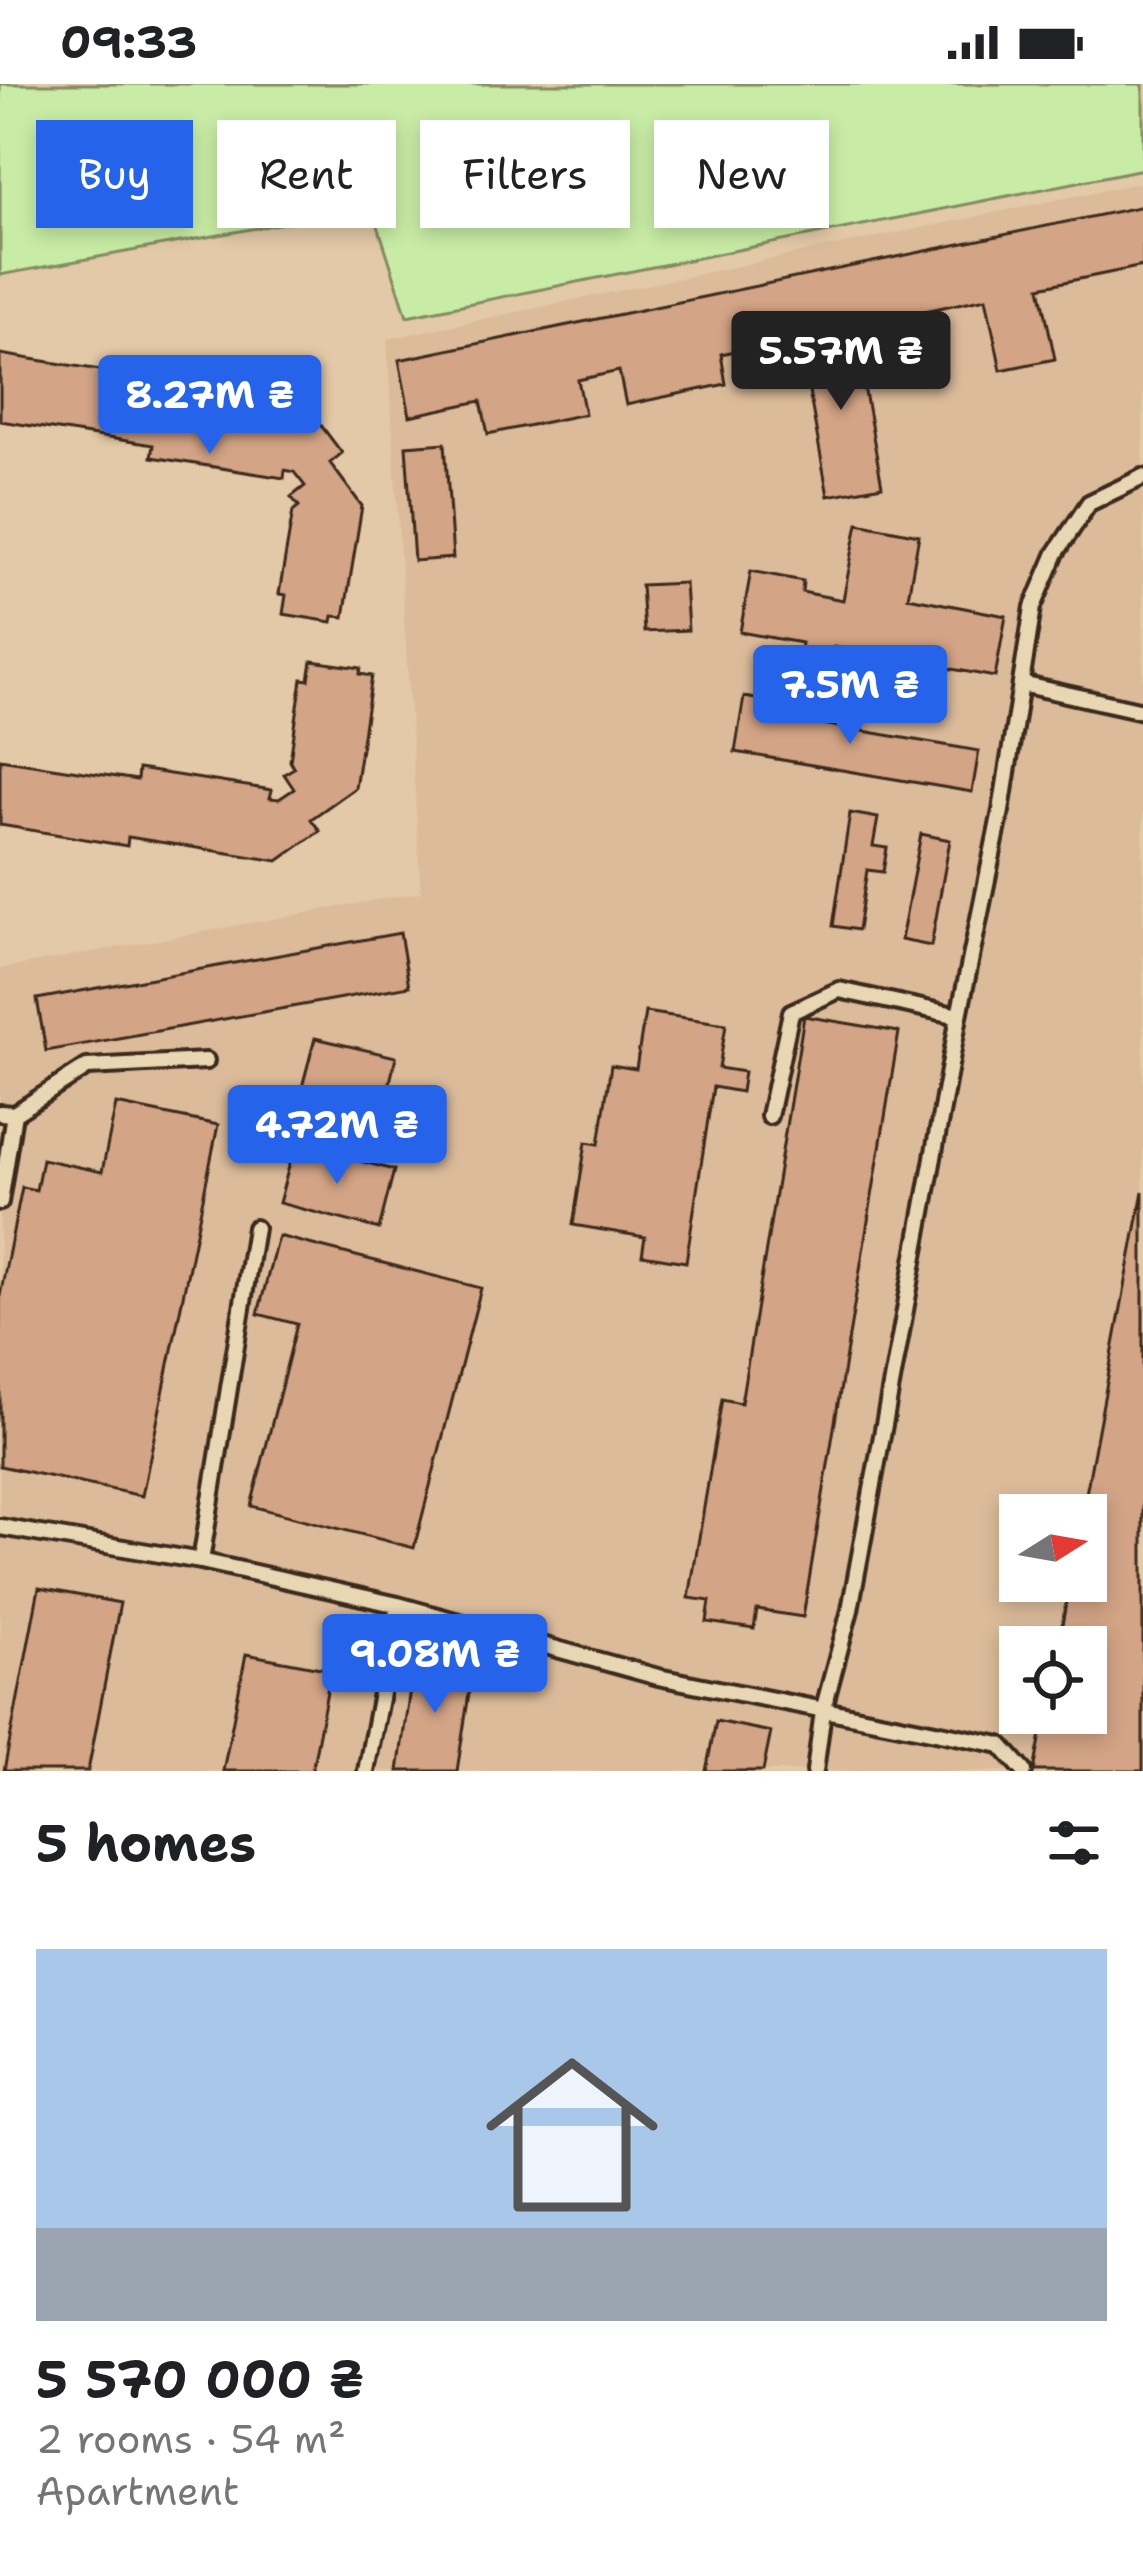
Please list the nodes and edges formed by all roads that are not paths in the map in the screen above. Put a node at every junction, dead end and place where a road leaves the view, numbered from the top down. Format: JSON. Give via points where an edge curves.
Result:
{"nodes":[{"id":1,"x":1143,"y":477,"type":"edge"},
{"id":2,"x":1021,"y":683,"type":"junction"},
{"id":3,"x":1143,"y":711,"type":"edge"},
{"id":4,"x":959,"y":1016,"type":"junction"},
{"id":5,"x":206,"y":1061,"type":"dead end"},
{"id":6,"x":7,"y":1113,"type":"edge"},
{"id":7,"x":769,"y":1116,"type":"dead end"},
{"id":8,"x":0,"y":1202,"type":"edge"},
{"id":9,"x":255,"y":1228,"type":"dead end"},
{"id":10,"x":0,"y":1527,"type":"edge"},
{"id":11,"x":201,"y":1561,"type":"junction"},
{"id":12,"x":398,"y":1605,"type":"junction"},
{"id":13,"x":823,"y":1711,"type":"junction"},
{"id":14,"x":366,"y":1771,"type":"edge"},
{"id":15,"x":815,"y":1771,"type":"edge"},
{"id":16,"x":1024,"y":1771,"type":"edge"}],
"edges":[{"from":1,"to":2,"type":"lane","via":[[1089,503],[1056,553],[1033,607]]},
{"from":2,"to":3,"type":"lane"},
{"from":2,"to":4,"type":"lane"},
{"from":4,"to":7,"type":"lane","via":[[838,990],[791,1012]]},
{"from":4,"to":13,"type":"lane","via":[[850,1610]]},
{"from":5,"to":6,"type":"lane","via":[[87,1067]]},
{"from":6,"to":8,"type":"lane"},
{"from":9,"to":11,"type":"lane"},
{"from":10,"to":11,"type":"lane"},
{"from":11,"to":12,"type":"lane"},
{"from":12,"to":13,"type":"lane","via":[[658,1677]]},
{"from":12,"to":14,"type":"lane"},
{"from":13,"to":15,"type":"lane"},
{"from":13,"to":16,"type":"lane","via":[[1001,1745]]}]}
